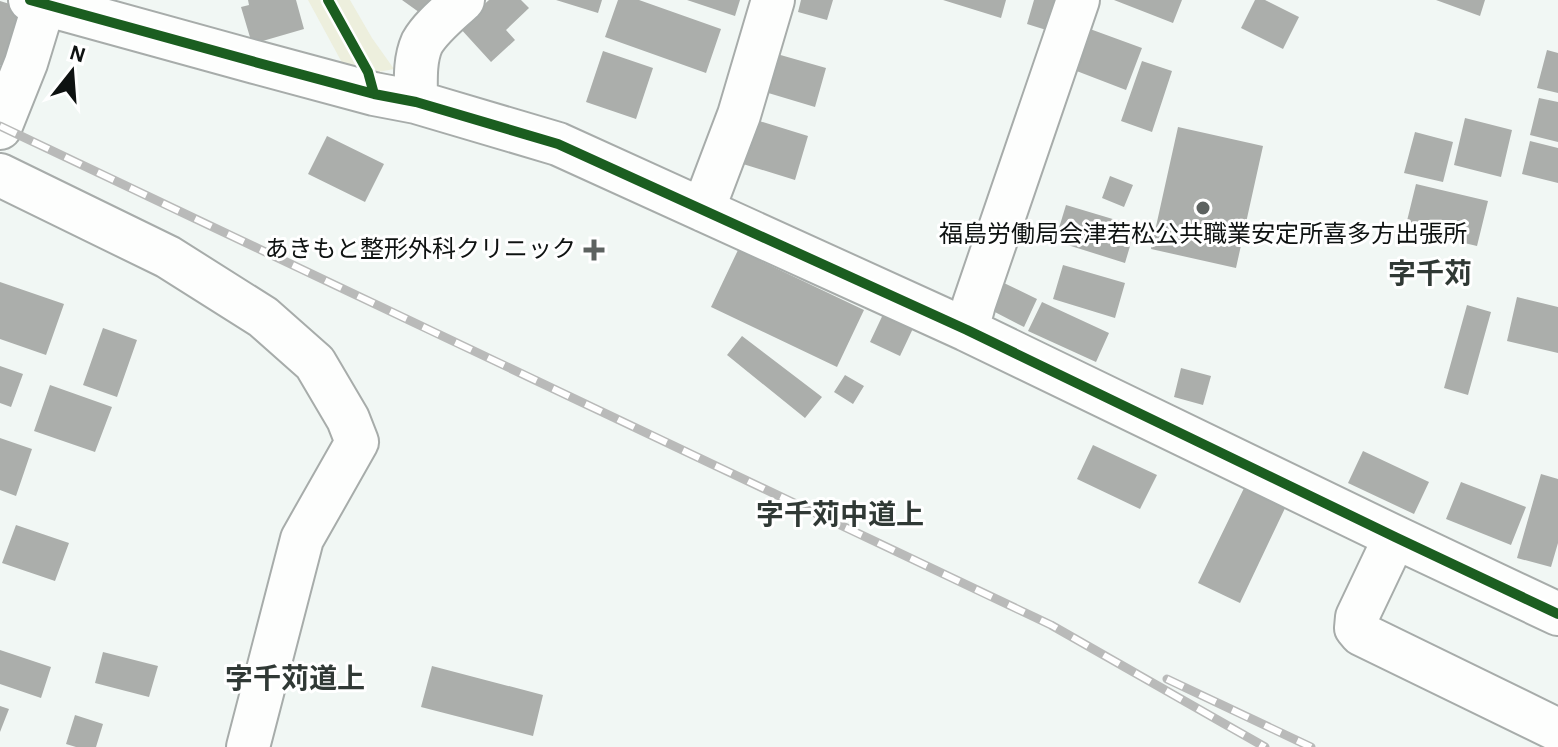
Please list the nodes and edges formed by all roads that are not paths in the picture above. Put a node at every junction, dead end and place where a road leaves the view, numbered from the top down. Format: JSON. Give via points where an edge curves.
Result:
{"nodes":[{"id":1,"x":463,"y":0,"type":"edge"},
{"id":2,"x":773,"y":0,"type":"edge"},
{"id":3,"x":1078,"y":0,"type":"edge"},
{"id":4,"x":54,"y":4,"type":"edge"},
{"id":5,"x":416,"y":102,"type":"junction"},
{"id":6,"x":0,"y":128,"type":"edge"},
{"id":7,"x":0,"y":175,"type":"edge"},
{"id":8,"x":703,"y":210,"type":"junction"},
{"id":9,"x":967,"y":330,"type":"junction"},
{"id":10,"x":1395,"y":537,"type":"junction"},
{"id":11,"x":1558,"y":614,"type":"edge"},
{"id":12,"x":1558,"y":730,"type":"edge"},
{"id":13,"x":248,"y":747,"type":"edge"}],
"edges":[{"from":1,"to":5,"type":"street","via":[[423,42]]},
{"from":2,"to":8,"type":"street","via":[[739,115]]},
{"from":3,"to":9,"type":"street"},
{"from":4,"to":5,"type":"street"},
{"from":4,"to":6,"type":"street"},
{"from":5,"to":8,"type":"street","via":[[558,144]]},
{"from":7,"to":13,"type":"street","via":[[168,257],[263,317],[315,363],[348,419],[357,442],[302,539]]},
{"from":8,"to":9,"type":"street"},
{"from":9,"to":10,"type":"street"},
{"from":10,"to":11,"type":"street"},
{"from":10,"to":12,"type":"street","via":[[1357,617],[1361,634]]}]}
